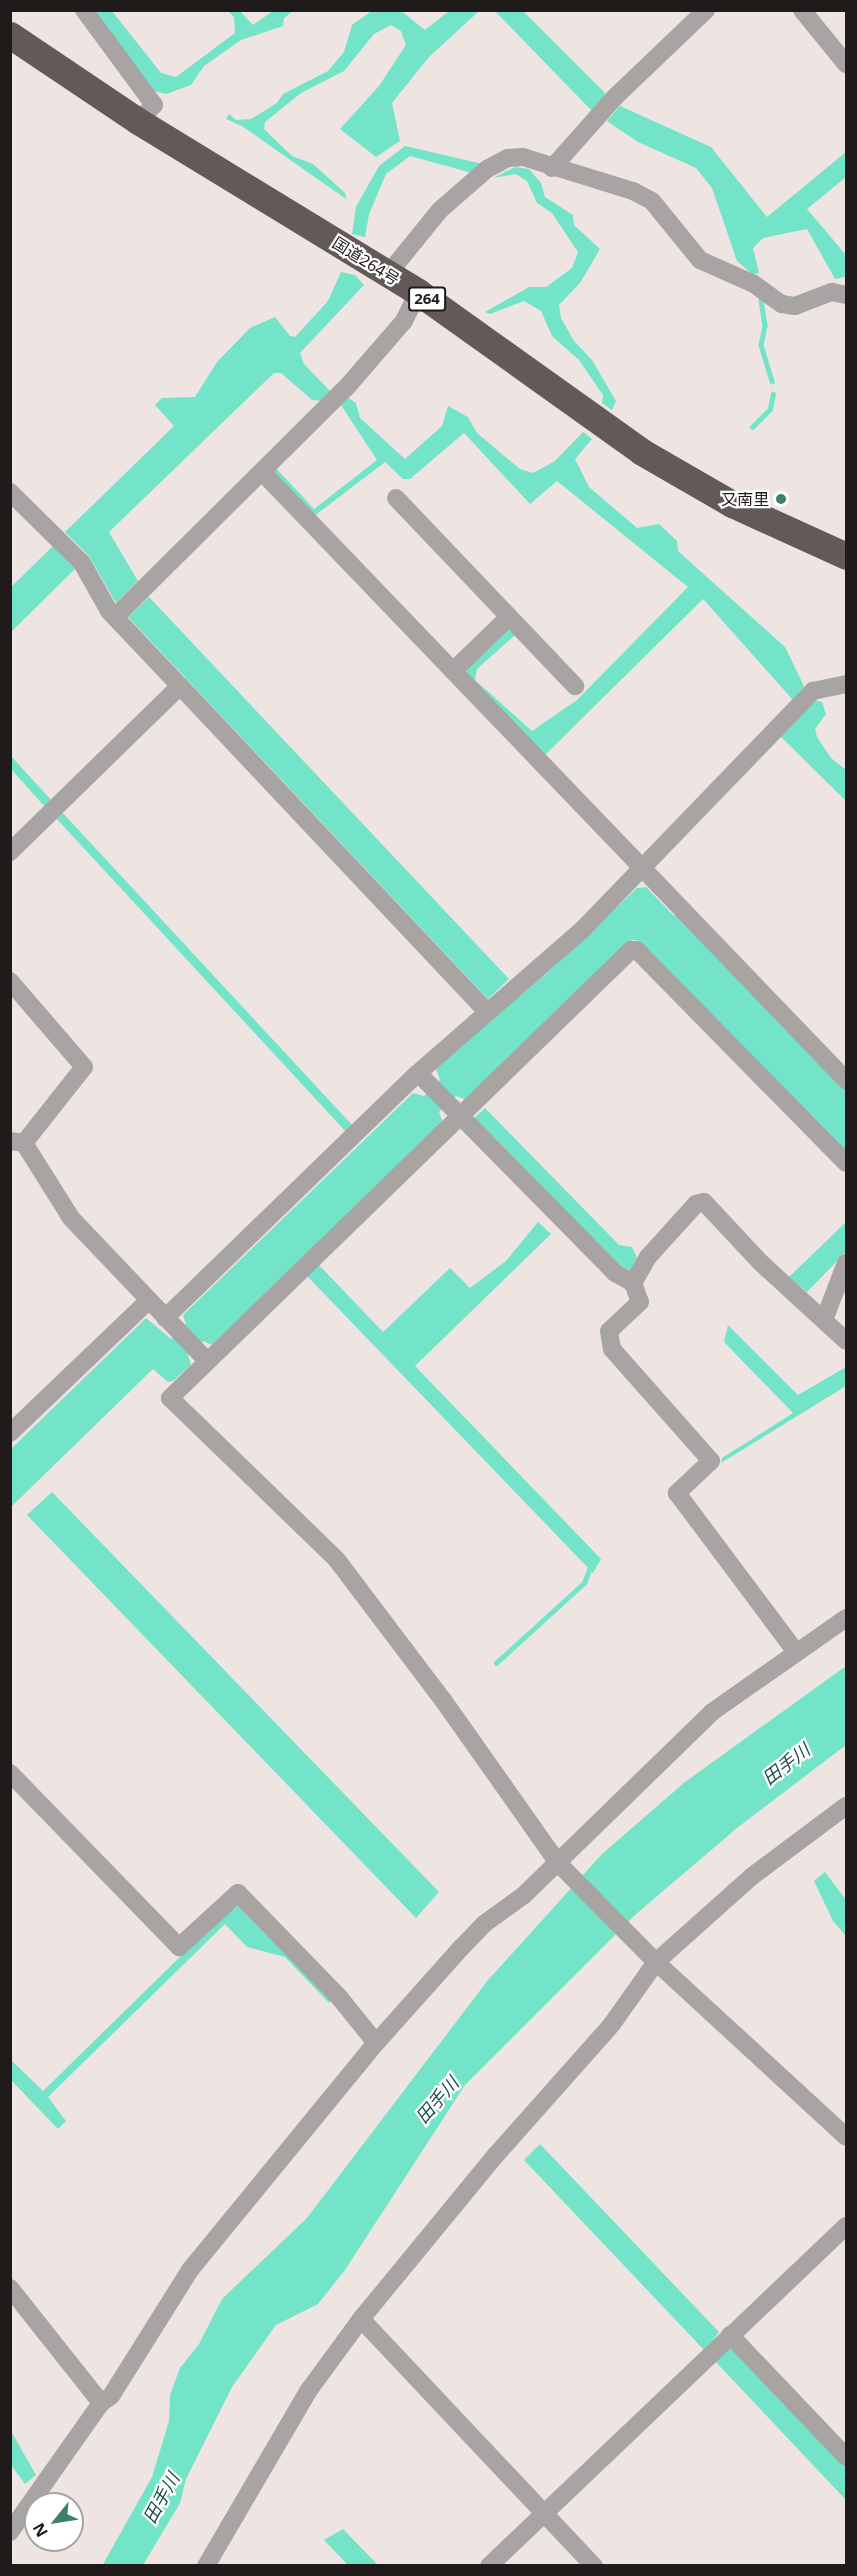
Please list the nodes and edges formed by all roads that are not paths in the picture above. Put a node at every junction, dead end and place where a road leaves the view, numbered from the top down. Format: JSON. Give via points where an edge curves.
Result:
{"nodes":[{"id":1,"x":84,"y":10,"type":"edge"},
{"id":2,"x":706,"y":10,"type":"edge"},
{"id":3,"x":802,"y":10,"type":"edge"},
{"id":4,"x":10,"y":35,"type":"edge"},
{"id":5,"x":846,"y":64,"type":"edge"},
{"id":6,"x":138,"y":121,"type":"junction"},
{"id":7,"x":552,"y":168,"type":"junction"},
{"id":8,"x":388,"y":274,"type":"junction"},
{"id":9,"x":418,"y":292,"type":"junction"},
{"id":10,"x":846,"y":295,"type":"edge"},
{"id":11,"x":263,"y":473,"type":"junction"},
{"id":12,"x":10,"y":492,"type":"edge"},
{"id":13,"x":396,"y":498,"type":"dead end"},
{"id":14,"x":846,"y":556,"type":"edge"},
{"id":15,"x":115,"y":617,"type":"junction"},
{"id":16,"x":509,"y":617,"type":"junction"},
{"id":17,"x":453,"y":671,"type":"junction"},
{"id":18,"x":846,"y":684,"type":"edge"},
{"id":19,"x":180,"y":686,"type":"junction"},
{"id":20,"x":575,"y":686,"type":"dead end"},
{"id":21,"x":10,"y":852,"type":"edge"},
{"id":22,"x":644,"y":869,"type":"junction"},
{"id":23,"x":10,"y":981,"type":"edge"},
{"id":24,"x":487,"y":1012,"type":"junction"},
{"id":25,"x":424,"y":1079,"type":"junction"},
{"id":26,"x":846,"y":1080,"type":"edge"},
{"id":27,"x":456,"y":1111,"type":"junction"},
{"id":28,"x":17,"y":1142,"type":"edge"},
{"id":29,"x":846,"y":1163,"type":"edge"},
{"id":30,"x":846,"y":1263,"type":"edge"},
{"id":31,"x":633,"y":1283,"type":"junction"},
{"id":32,"x":148,"y":1300,"type":"junction"},
{"id":33,"x":824,"y":1320,"type":"junction"},
{"id":34,"x":171,"y":1324,"type":"junction"},
{"id":35,"x":846,"y":1341,"type":"edge"},
{"id":36,"x":202,"y":1356,"type":"junction"},
{"id":37,"x":10,"y":1433,"type":"edge"},
{"id":38,"x":846,"y":1618,"type":"edge"},
{"id":39,"x":795,"y":1651,"type":"junction"},
{"id":40,"x":10,"y":1773,"type":"edge"},
{"id":41,"x":846,"y":1806,"type":"edge"},
{"id":42,"x":562,"y":1867,"type":"junction"},
{"id":43,"x":653,"y":1959,"type":"junction"},
{"id":44,"x":376,"y":2043,"type":"junction"},
{"id":45,"x":846,"y":2137,"type":"edge"},
{"id":46,"x":846,"y":2226,"type":"edge"},
{"id":47,"x":10,"y":2288,"type":"edge"},
{"id":48,"x":361,"y":2319,"type":"junction"},
{"id":49,"x":730,"y":2335,"type":"junction"},
{"id":50,"x":101,"y":2403,"type":"junction"},
{"id":51,"x":846,"y":2457,"type":"edge"},
{"id":52,"x":544,"y":2513,"type":"junction"},
{"id":53,"x":10,"y":2532,"type":"edge"},
{"id":54,"x":206,"y":2565,"type":"edge"},
{"id":55,"x":489,"y":2565,"type":"edge"},
{"id":56,"x":594,"y":2565,"type":"edge"}],
"edges":[{"from":1,"to":6,"type":"street","via":[[154,105]]},
{"from":2,"to":7,"type":"street","via":[[615,97]]},
{"from":3,"to":5,"type":"street"},
{"from":4,"to":6,"type":"highway","name":"国道264号","number":"264"},
{"from":6,"to":8,"type":"highway","name":"国道264号","number":"264"},
{"from":7,"to":8,"type":"street","via":[[523,157],[508,158],[487,169],[440,210]]},
{"from":7,"to":10,"type":"street","via":[[633,191],[652,201],[700,261],[745,279],[782,304],[795,306],[832,292]]},
{"from":8,"to":9,"type":"highway","name":"国道264号","number":"264"},
{"from":9,"to":11,"type":"street","via":[[404,321],[346,388]]},
{"from":9,"to":14,"type":"highway","name":"国道264号","number":"264","via":[[642,452],[732,504]]},
{"from":11,"to":15,"type":"street"},
{"from":11,"to":17,"type":"street"},
{"from":12,"to":15,"type":"street","via":[[82,563]]},
{"from":13,"to":16,"type":"street"},
{"from":15,"to":19,"type":"street"},
{"from":16,"to":17,"type":"street"},
{"from":16,"to":20,"type":"street"},
{"from":17,"to":22,"type":"street"},
{"from":18,"to":22,"type":"street","via":[[813,692]]},
{"from":19,"to":21,"type":"street"},
{"from":19,"to":24,"type":"street"},
{"from":22,"to":24,"type":"street"},
{"from":22,"to":26,"type":"street"},
{"from":23,"to":28,"type":"street","via":[[84,1067]]},
{"from":24,"to":25,"type":"street"},
{"from":25,"to":27,"type":"street"},
{"from":25,"to":34,"type":"street"},
{"from":27,"to":29,"type":"street","via":[[631,950],[637,950]]},
{"from":27,"to":31,"type":"street","via":[[615,1273]]},
{"from":27,"to":36,"type":"street"},
{"from":28,"to":32,"type":"street","via":[[71,1218]]},
{"from":30,"to":33,"type":"street"},
{"from":31,"to":33,"type":"street","via":[[648,1257],[696,1204],[704,1202]]},
{"from":31,"to":39,"type":"street","via":[[640,1302],[609,1331],[612,1349],[711,1461],[677,1493]]},
{"from":32,"to":34,"type":"street"},
{"from":32,"to":37,"type":"street"},
{"from":33,"to":35,"type":"street"},
{"from":34,"to":36,"type":"street"},
{"from":36,"to":42,"type":"street","via":[[170,1398],[337,1560]]},
{"from":38,"to":39,"type":"street"},
{"from":39,"to":42,"type":"street","via":[[704,1719]]},
{"from":40,"to":44,"type":"street","via":[[179,1947],[238,1893],[339,1997]]},
{"from":41,"to":43,"type":"street","via":[[751,1877]]},
{"from":42,"to":43,"type":"street"},
{"from":42,"to":44,"type":"street","via":[[484,1924]]},
{"from":43,"to":45,"type":"street"},
{"from":43,"to":48,"type":"street","via":[[612,2024],[495,2156]]},
{"from":44,"to":50,"type":"street","via":[[190,2270],[111,2396]]},
{"from":46,"to":49,"type":"street"},
{"from":47,"to":50,"type":"street"},
{"from":48,"to":52,"type":"street"},
{"from":48,"to":54,"type":"street","via":[[309,2390]]},
{"from":49,"to":51,"type":"street"},
{"from":49,"to":52,"type":"street"},
{"from":50,"to":53,"type":"street"},
{"from":52,"to":55,"type":"street"},
{"from":52,"to":56,"type":"street"}]}
